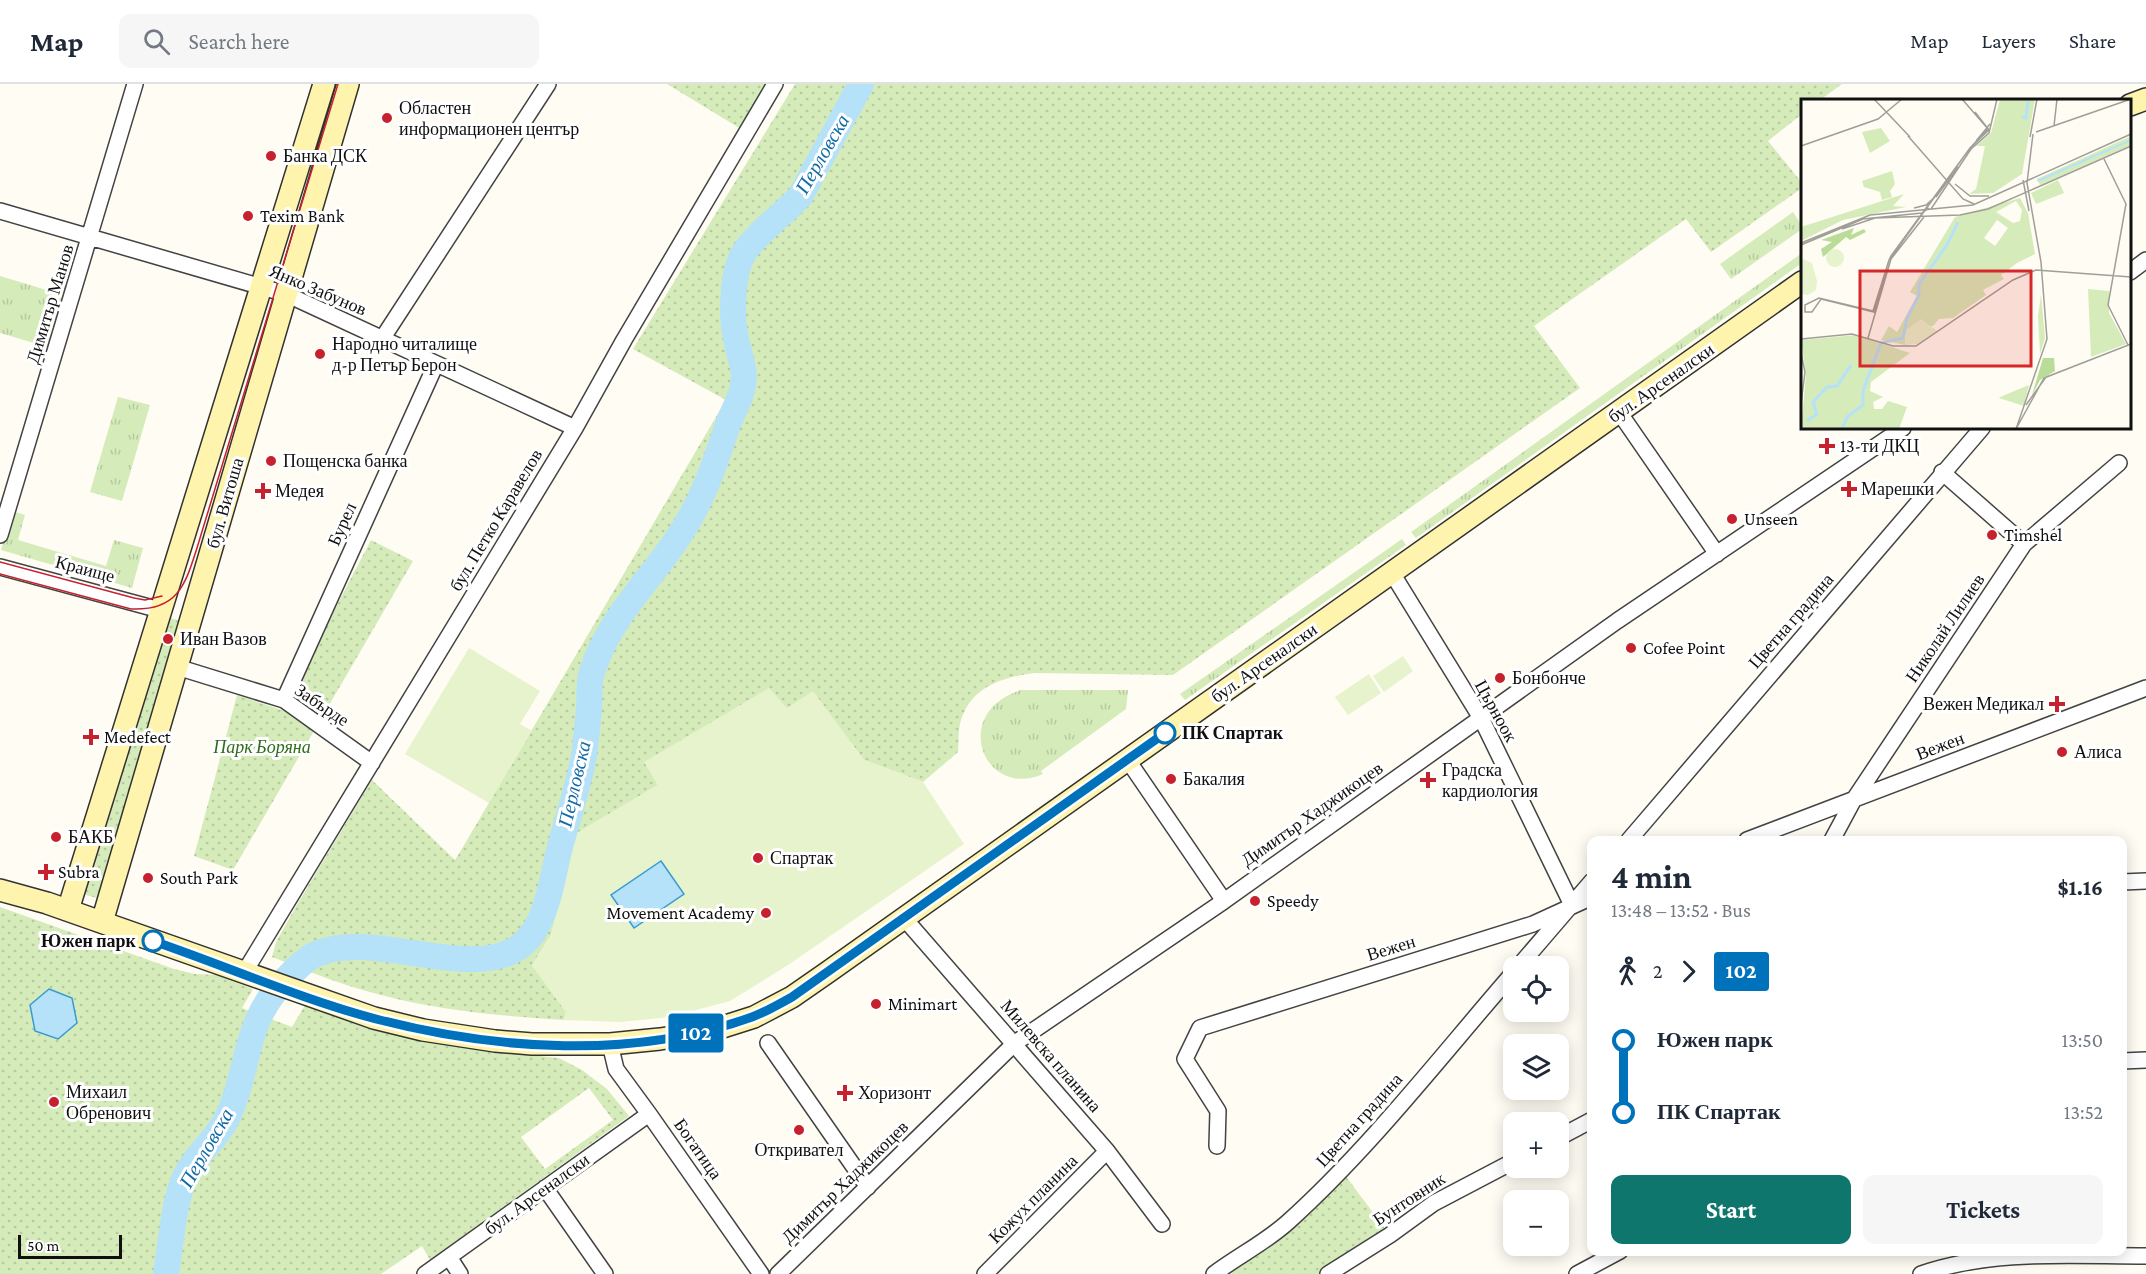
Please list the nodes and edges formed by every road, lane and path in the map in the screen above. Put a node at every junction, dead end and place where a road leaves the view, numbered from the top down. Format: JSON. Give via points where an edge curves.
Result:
{"nodes":[{"id":1,"x":135,"y":84,"type":"edge"},
{"id":2,"x":324,"y":84,"type":"edge"},
{"id":3,"x":348,"y":84,"type":"edge"},
{"id":4,"x":548,"y":84,"type":"edge"},
{"id":5,"x":775,"y":84,"type":"edge"},
{"id":6,"x":2146,"y":99,"type":"edge"},
{"id":7,"x":2131,"y":105,"type":"edge"},
{"id":8,"x":0,"y":211,"type":"edge"},
{"id":9,"x":90,"y":237,"type":"junction"},
{"id":10,"x":2146,"y":260,"type":"edge"},
{"id":11,"x":2131,"y":271,"type":"edge"},
{"id":12,"x":1801,"y":283,"type":"edge"},
{"id":13,"x":262,"y":287,"type":"junction"},
{"id":14,"x":286,"y":294,"type":"junction"},
{"id":15,"x":382,"y":339,"type":"junction"},
{"id":16,"x":436,"y":364,"type":"junction"},
{"id":17,"x":1619,"y":412,"type":"junction"},
{"id":18,"x":575,"y":428,"type":"junction"},
{"id":19,"x":1902,"y":429,"type":"edge"},
{"id":20,"x":1981,"y":429,"type":"edge"},
{"id":21,"x":2119,"y":463,"type":"dead end"},
{"id":22,"x":1942,"y":472,"type":"junction"},
{"id":23,"x":0,"y":535,"type":"edge"},
{"id":24,"x":2024,"y":544,"type":"junction"},
{"id":25,"x":1717,"y":554,"type":"junction"},
{"id":26,"x":0,"y":567,"type":"edge"},
{"id":27,"x":1392,"y":573,"type":"junction"},
{"id":28,"x":160,"y":610,"type":"junction"},
{"id":29,"x":177,"y":667,"type":"junction"},
{"id":30,"x":2146,"y":688,"type":"edge"},
{"id":31,"x":284,"y":700,"type":"junction"},
{"id":32,"x":1480,"y":718,"type":"junction"},
{"id":33,"x":1127,"y":759,"type":"junction"},
{"id":34,"x":372,"y":763,"type":"junction"},
{"id":35,"x":1853,"y":801,"type":"junction"},
{"id":36,"x":1632,"y":836,"type":"edge"},
{"id":37,"x":1758,"y":836,"type":"edge"},
{"id":38,"x":1834,"y":836,"type":"edge"},
{"id":39,"x":2146,"y":881,"type":"edge"},
{"id":40,"x":2127,"y":882,"type":"edge"},
{"id":41,"x":1587,"y":886,"type":"edge"},
{"id":42,"x":0,"y":890,"type":"edge"},
{"id":43,"x":1587,"y":899,"type":"edge"},
{"id":44,"x":1224,"y":901,"type":"junction"},
{"id":45,"x":1572,"y":904,"type":"junction"},
{"id":46,"x":68,"y":910,"type":"junction"},
{"id":47,"x":904,"y":918,"type":"junction"},
{"id":48,"x":102,"y":922,"type":"junction"},
{"id":49,"x":1528,"y":956,"type":"edge"},
{"id":50,"x":252,"y":976,"type":"junction"},
{"id":51,"x":1503,"y":985,"type":"edge"},
{"id":52,"x":768,"y":1043,"type":"dead end"},
{"id":53,"x":1015,"y":1043,"type":"junction"},
{"id":54,"x":610,"y":1044,"type":"junction"},
{"id":55,"x":2146,"y":1060,"type":"edge"},
{"id":56,"x":2127,"y":1061,"type":"edge"},
{"id":57,"x":649,"y":1114,"type":"junction"},
{"id":58,"x":1587,"y":1122,"type":"edge"},
{"id":59,"x":1569,"y":1132,"type":"edge"},
{"id":60,"x":1217,"y":1146,"type":"dead end"},
{"id":61,"x":1107,"y":1151,"type":"junction"},
{"id":62,"x":1503,"y":1167,"type":"edge"},
{"id":63,"x":868,"y":1187,"type":"junction"},
{"id":64,"x":545,"y":1188,"type":"junction"},
{"id":65,"x":1162,"y":1224,"type":"dead end"},
{"id":66,"x":1610,"y":1256,"type":"edge"},
{"id":67,"x":2024,"y":1256,"type":"edge"},
{"id":68,"x":2127,"y":1256,"type":"edge"},
{"id":69,"x":2146,"y":1256,"type":"edge"},
{"id":70,"x":448,"y":1257,"type":"junction"},
{"id":71,"x":425,"y":1274,"type":"edge"},
{"id":72,"x":460,"y":1274,"type":"edge"},
{"id":73,"x":605,"y":1274,"type":"edge"},
{"id":74,"x":761,"y":1274,"type":"edge"},
{"id":75,"x":778,"y":1274,"type":"edge"},
{"id":76,"x":986,"y":1274,"type":"edge"},
{"id":77,"x":1214,"y":1274,"type":"edge"},
{"id":78,"x":1328,"y":1274,"type":"edge"},
{"id":79,"x":1576,"y":1274,"type":"edge"},
{"id":80,"x":1921,"y":1274,"type":"edge"}],
"edges":[{"from":1,"to":9,"type":"street","name":"Димитър Манов"},
{"from":2,"to":13,"type":"street","name":"бул. Витоша"},
{"from":3,"to":14,"type":"street","name":"бул. Витоша"},
{"from":4,"to":15,"type":"street"},
{"from":5,"to":18,"type":"street","name":"бул. Петко Каравелов"},
{"from":6,"to":7,"type":"street"},
{"from":8,"to":9,"type":"street","name":"Янко Забунов"},
{"from":9,"to":13,"type":"street","name":"Янко Забунов"},
{"from":9,"to":23,"type":"street","name":"Димитър Манов"},
{"from":10,"to":11,"type":"street"},
{"from":12,"to":17,"type":"street","name":"бул. Арсеналски"},
{"from":13,"to":14,"type":"street","name":"Янко Забунов"},
{"from":13,"to":28,"type":"street","name":"бул. Витоша"},
{"from":14,"to":15,"type":"street","name":"Янко Забунов"},
{"from":14,"to":29,"type":"street","name":"бул. Витоша"},
{"from":15,"to":16,"type":"street","name":"Янко Забунов"},
{"from":16,"to":18,"type":"street","name":"Янко Забунов"},
{"from":16,"to":31,"type":"street","name":"Бурел"},
{"from":17,"to":25,"type":"street"},
{"from":17,"to":27,"type":"street","name":"бул. Арсеналски"},
{"from":18,"to":34,"type":"street","name":"бул. Петко Каравелов"},
{"from":19,"to":25,"type":"street","name":"Димитър Хаджикоцев"},
{"from":20,"to":22,"type":"street","name":"Цветна градина"},
{"from":21,"to":24,"type":"street","name":"Николай Лилиев"},
{"from":22,"to":24,"type":"street"},
{"from":22,"to":36,"type":"street","name":"Цветна градина"},
{"from":24,"to":35,"type":"street","name":"Николай Лилиев"},
{"from":25,"to":32,"type":"street","name":"Димитър Хаджикоцев"},
{"from":26,"to":28,"type":"street","name":"Краище"},
{"from":27,"to":32,"type":"street","name":"Църноок"},
{"from":27,"to":33,"type":"street","name":"бул. Арсеналски"},
{"from":28,"to":46,"type":"street","name":"бул. Витоша"},
{"from":29,"to":31,"type":"street","name":"Забърде"},
{"from":29,"to":48,"type":"street","name":"бул. Витоша"},
{"from":30,"to":35,"type":"street","name":"Вежен"},
{"from":31,"to":34,"type":"street","name":"Забърде"},
{"from":32,"to":44,"type":"street","name":"Димитър Хаджикоцев"},
{"from":32,"to":45,"type":"street","name":"Църноок"},
{"from":33,"to":44,"type":"street"},
{"from":33,"to":47,"type":"street","name":"бул. Арсеналски"},
{"from":34,"to":50,"type":"street","name":"бул. Петко Каравелов"},
{"from":35,"to":37,"type":"street","name":"Вежен"},
{"from":35,"to":38,"type":"street","name":"Николай Лилиев"},
{"from":39,"to":40,"type":"street"},
{"from":41,"to":45,"type":"street"},
{"from":42,"to":46,"type":"street","name":"бул. Арсеналски"},
{"from":43,"to":45,"type":"street","name":"Вежен"},
{"from":44,"to":53,"type":"street","name":"Димитър Хаджикоцев"},
{"from":45,"to":49,"type":"street"},
{"from":45,"to":60,"type":"street","name":"Вежен","via":[[1533,924],[1200,1028],[1185,1059],[1218,1111]]},
{"from":46,"to":48,"type":"street","name":"бул. Арсеналски"},
{"from":47,"to":53,"type":"street","name":"Милевска планина"},
{"from":47,"to":54,"type":"street","name":"бул. Арсеналски","via":[[792,997],[754,1017],[710,1031]]},
{"from":48,"to":50,"type":"street","name":"бул. Арсеналски"},
{"from":50,"to":54,"type":"street","name":"бул. Арсеналски","via":[[374,1018],[458,1036],[532,1044]]},
{"from":51,"to":77,"type":"street","name":"Цветна градина","via":[[1341,1170],[1287,1223]]},
{"from":52,"to":63,"type":"street"},
{"from":53,"to":61,"type":"street","name":"Милевска планина"},
{"from":53,"to":63,"type":"street","name":"Димитър Хаджикоцев"},
{"from":54,"to":57,"type":"street","name":"Богатица","via":[[616,1069]]},
{"from":55,"to":56,"type":"street"},
{"from":57,"to":64,"type":"street","name":"бул. Арсеналски"},
{"from":57,"to":74,"type":"street","name":"Богатица"},
{"from":58,"to":59,"type":"street"},
{"from":61,"to":65,"type":"street","name":"Милевска планина"},
{"from":61,"to":76,"type":"street","name":"Кожух планина"},
{"from":62,"to":78,"type":"street","name":"Бунтовник","via":[[1434,1203]]},
{"from":63,"to":75,"type":"street","name":"Димитър Хаджикоцев"},
{"from":64,"to":70,"type":"street","name":"бул. Арсеналски"},
{"from":64,"to":73,"type":"street"},
{"from":66,"to":79,"type":"street"},
{"from":67,"to":80,"type":"street","via":[[1989,1258]]},
{"from":68,"to":69,"type":"street"},
{"from":70,"to":71,"type":"street","name":"бул. Арсеналски"},
{"from":70,"to":72,"type":"street"}]}
